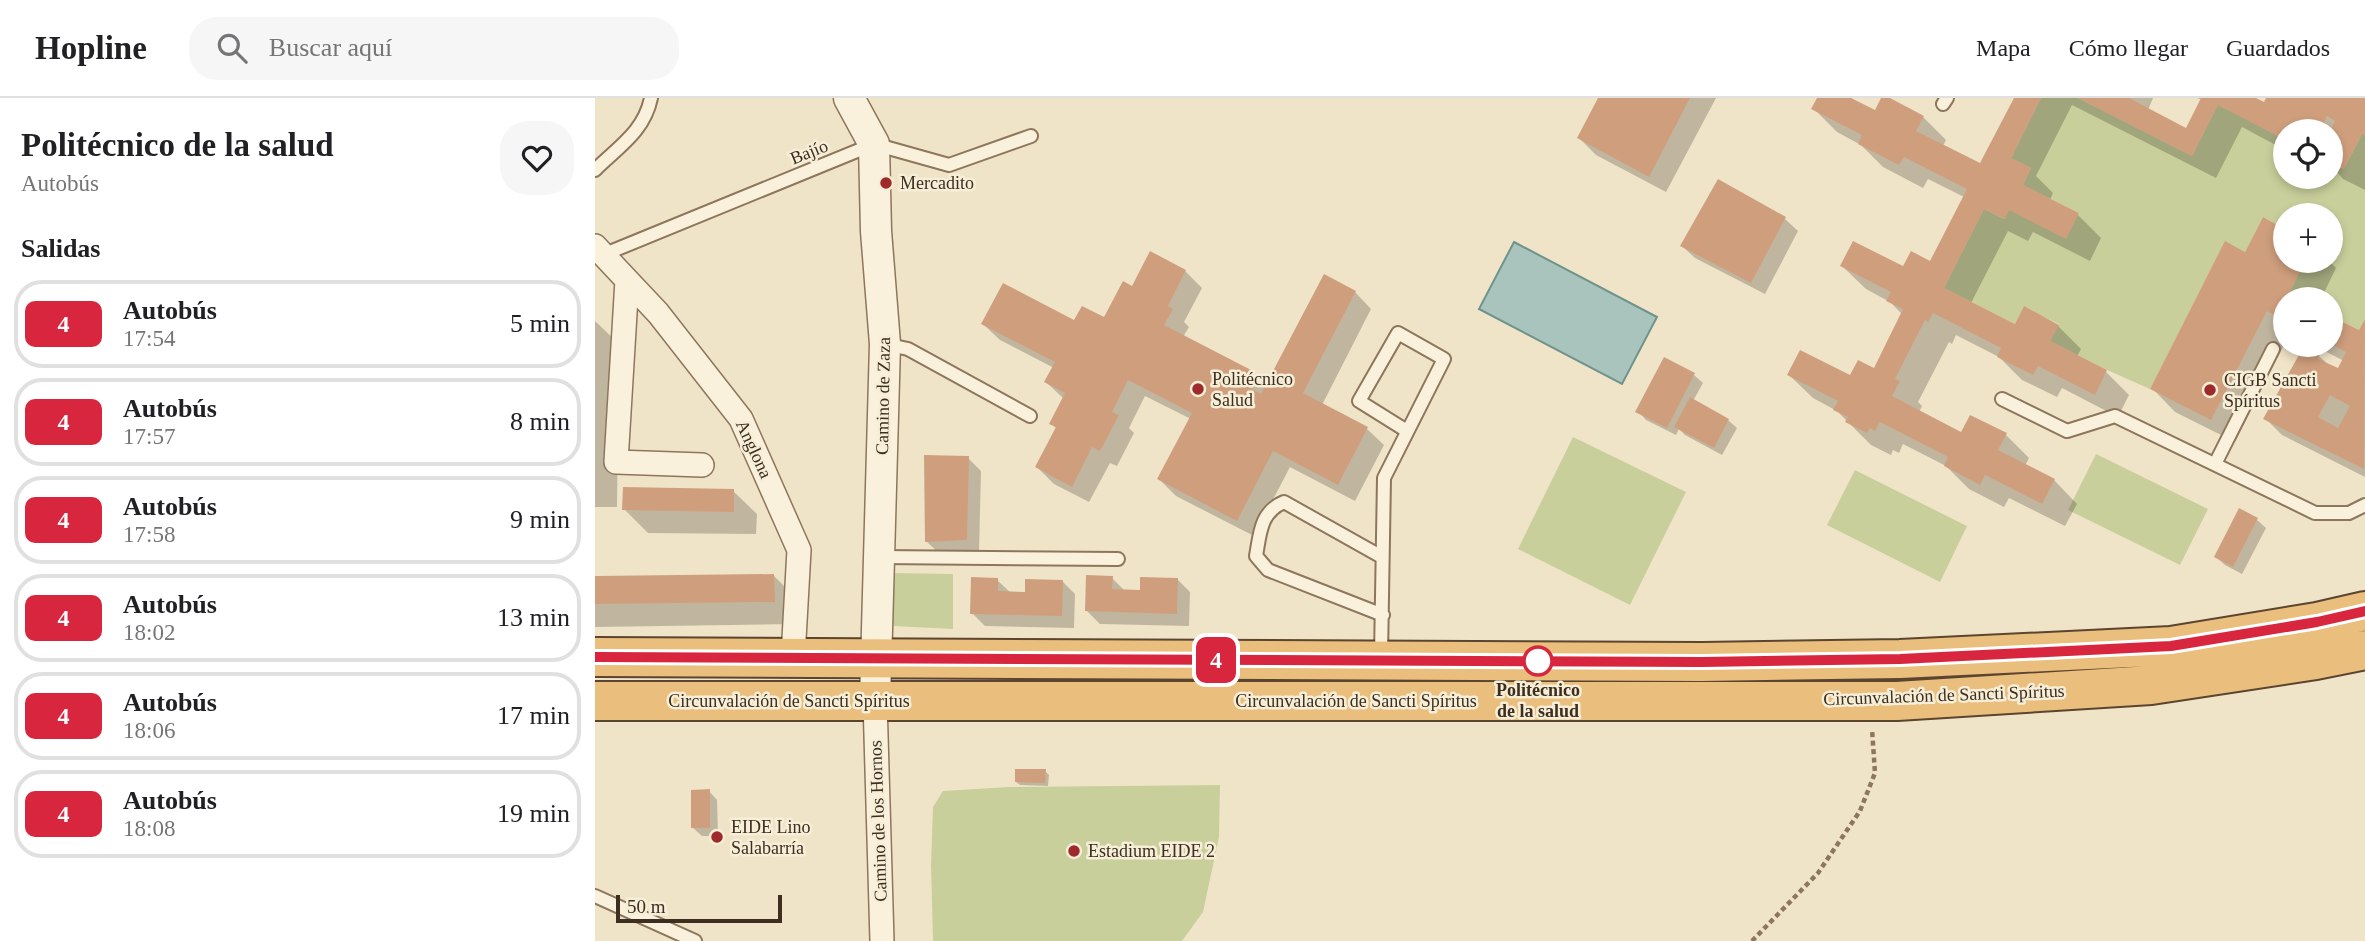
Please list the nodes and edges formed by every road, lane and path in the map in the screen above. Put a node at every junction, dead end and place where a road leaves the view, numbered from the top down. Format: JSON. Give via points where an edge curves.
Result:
{"nodes":[{"id":1,"x":651,"y":98,"type":"edge"},
{"id":2,"x":849,"y":98,"type":"edge"},
{"id":3,"x":1031,"y":136,"type":"dead end"},
{"id":4,"x":874,"y":144,"type":"junction"},
{"id":5,"x":595,"y":170,"type":"edge"},
{"id":6,"x":600,"y":250,"type":"edge"},
{"id":7,"x":627,"y":280,"type":"junction"},
{"id":8,"x":885,"y":344,"type":"junction"},
{"id":9,"x":2273,"y":349,"type":"dead end"},
{"id":10,"x":2002,"y":399,"type":"dead end"},
{"id":11,"x":1030,"y":416,"type":"dead end"},
{"id":12,"x":1407,"y":432,"type":"junction"},
{"id":13,"x":2215,"y":464,"type":"junction"},
{"id":14,"x":702,"y":465,"type":"dead end"},
{"id":15,"x":2365,"y":505,"type":"edge"},
{"id":16,"x":879,"y":557,"type":"junction"},
{"id":17,"x":1383,"y":557,"type":"junction"},
{"id":18,"x":1118,"y":559,"type":"dead end"},
{"id":19,"x":2365,"y":611,"type":"edge"},
{"id":20,"x":1383,"y":615,"type":"junction"},
{"id":21,"x":2365,"y":650,"type":"edge"},
{"id":22,"x":595,"y":657,"type":"edge"},
{"id":23,"x":793,"y":657,"type":"junction"},
{"id":24,"x":876,"y":660,"type":"junction"},
{"id":25,"x":1381,"y":660,"type":"junction"},
{"id":26,"x":595,"y":701,"type":"edge"},
{"id":27,"x":875,"y":701,"type":"junction"},
{"id":28,"x":1382,"y":701,"type":"junction"},
{"id":29,"x":1871,"y":701,"type":"junction"},
{"id":30,"x":595,"y":896,"type":"edge"},
{"id":31,"x":695,"y":941,"type":"edge"},
{"id":32,"x":882,"y":941,"type":"edge"},
{"id":33,"x":1752,"y":941,"type":"edge"}],
"edges":[{"from":1,"to":5,"type":"lane","via":[[637,131]]},
{"from":2,"to":4,"type":"street","name":"Camino de Zaza"},
{"from":3,"to":4,"type":"lane","via":[[949,165]]},
{"from":4,"to":6,"type":"lane","name":"Bajío"},
{"from":4,"to":8,"type":"street","name":"Camino de Zaza"},
{"from":6,"to":7,"type":"street","name":"Anglona"},
{"from":7,"to":14,"type":"street","via":[[616,462]]},
{"from":7,"to":23,"type":"street","name":"Anglona","via":[[659,313],[741,419],[799,550]]},
{"from":8,"to":11,"type":"lane","via":[[908,349]]},
{"from":8,"to":16,"type":"street","name":"Camino de Zaza"},
{"from":9,"to":13,"type":"lane"},
{"from":10,"to":13,"type":"lane","via":[[2067,431],[2115,416]]},
{"from":12,"to":12,"type":"lane","via":[[1444,359],[1398,333],[1359,401]]},
{"from":12,"to":17,"type":"lane","via":[[1384,478]]},
{"from":13,"to":15,"type":"lane","via":[[2315,513],[2349,513]]},
{"from":16,"to":18,"type":"lane"},
{"from":16,"to":24,"type":"street","name":"Camino de Zaza"},
{"from":17,"to":20,"type":"lane"},
{"from":17,"to":20,"type":"lane","via":[[1284,502],[1263,520],[1256,556],[1268,570]]},
{"from":19,"to":25,"type":"highway","via":[[2171,646],[2096,650],[1702,662]]},
{"from":20,"to":25,"type":"lane"},
{"from":21,"to":29,"type":"highway","name":"Circunvalación de Sancti Spíritus","via":[[2151,685]]},
{"from":22,"to":23,"type":"highway"},
{"from":23,"to":24,"type":"highway"},
{"from":24,"to":25,"type":"highway"},
{"from":24,"to":27,"type":"street","name":"Camino de Zaza"},
{"from":25,"to":28,"type":"highway"},
{"from":26,"to":27,"type":"highway","name":"Circunvalación de Sancti Spíritus"},
{"from":27,"to":28,"type":"highway","name":"Circunvalación de Sancti Spíritus"},
{"from":27,"to":32,"type":"street","name":"Camino de los Hornos"},
{"from":28,"to":29,"type":"highway","name":"Circunvalación de Sancti Spíritus"},
{"from":29,"to":33,"type":"path","via":[[1875,773],[1860,811],[1818,873]]},
{"from":30,"to":31,"type":"lane"}]}
